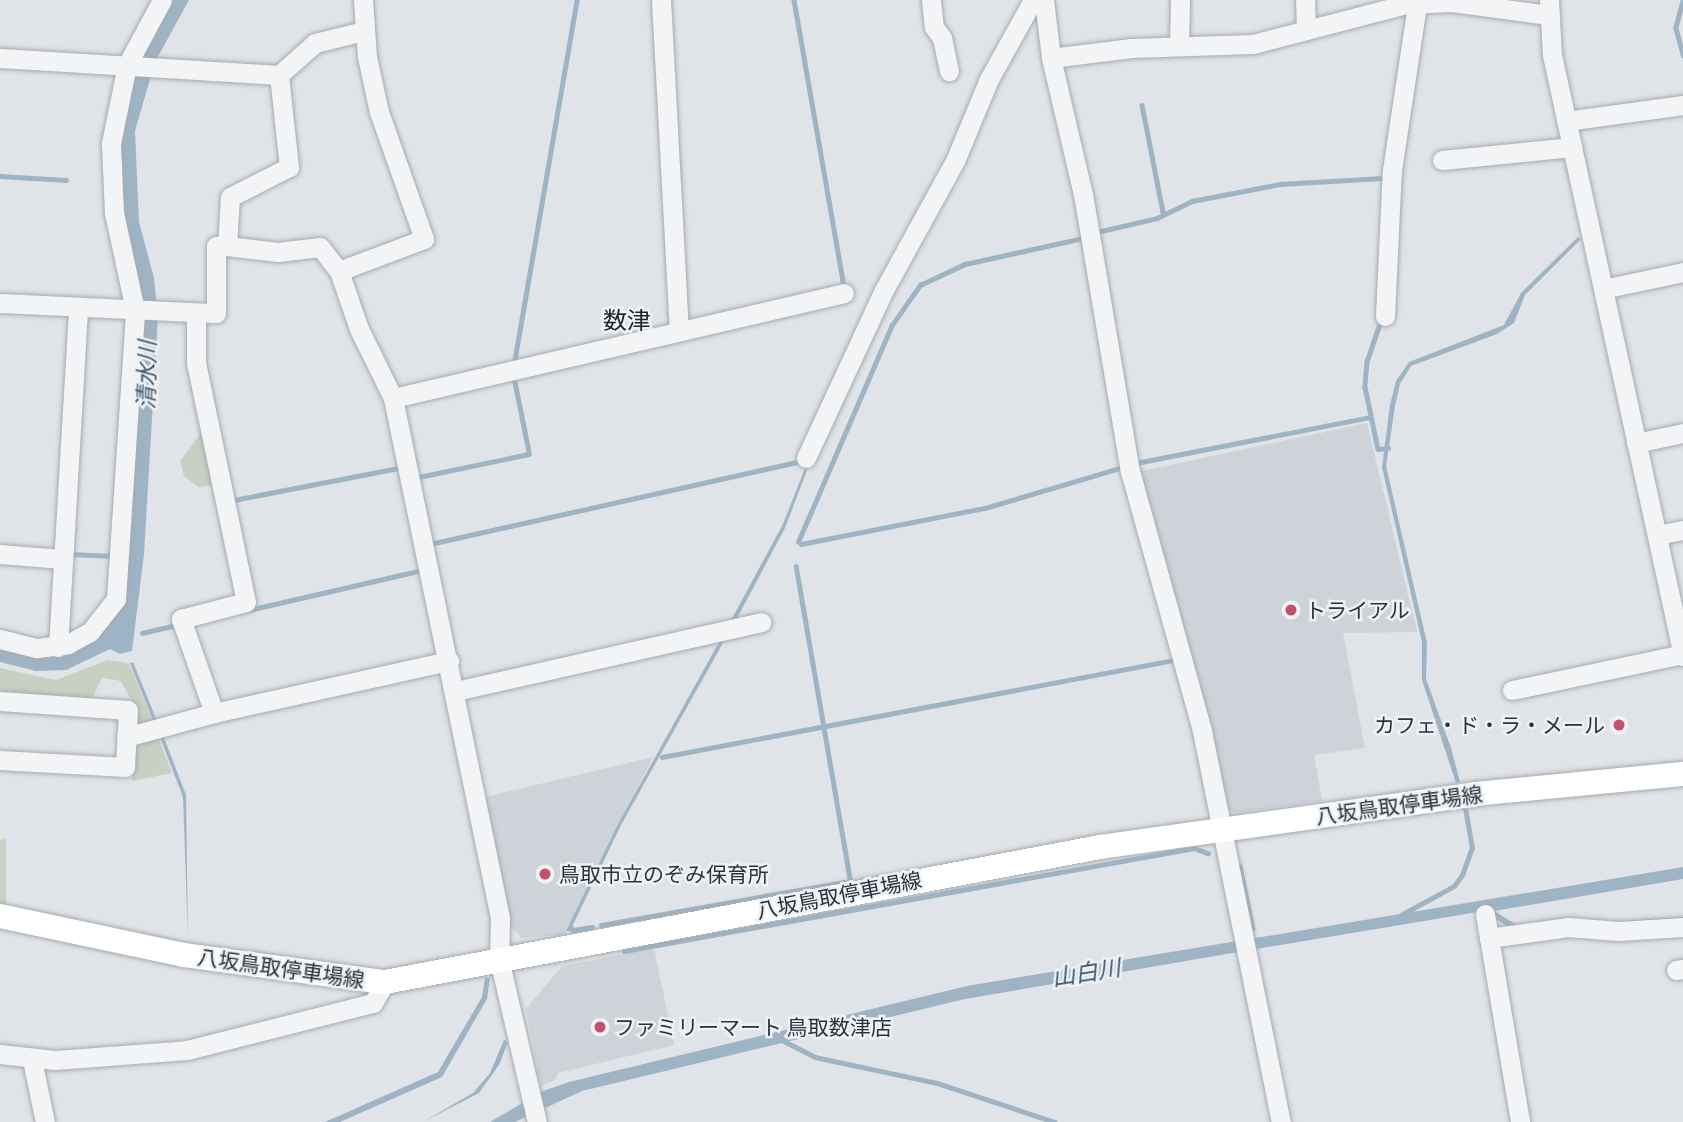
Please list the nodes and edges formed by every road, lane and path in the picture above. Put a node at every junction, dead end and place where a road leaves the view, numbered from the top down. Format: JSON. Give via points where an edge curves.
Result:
{"nodes":[{"id":1,"x":162,"y":0,"type":"edge"},
{"id":2,"x":363,"y":0,"type":"edge"},
{"id":3,"x":660,"y":0,"type":"edge"},
{"id":4,"x":931,"y":0,"type":"edge"},
{"id":5,"x":1033,"y":0,"type":"edge"},
{"id":6,"x":1044,"y":0,"type":"edge"},
{"id":7,"x":1180,"y":0,"type":"edge"},
{"id":8,"x":1306,"y":0,"type":"edge"},
{"id":9,"x":1389,"y":4,"type":"edge"},
{"id":10,"x":1418,"y":4,"type":"junction"},
{"id":11,"x":1549,"y":8,"type":"edge"},
{"id":12,"x":1306,"y":30,"type":"junction"},
{"id":13,"x":364,"y":31,"type":"junction"},
{"id":14,"x":1180,"y":45,"type":"junction"},
{"id":15,"x":0,"y":58,"type":"edge"},
{"id":16,"x":1051,"y":58,"type":"junction"},
{"id":17,"x":127,"y":65,"type":"junction"},
{"id":18,"x":950,"y":71,"type":"dead end"},
{"id":19,"x":279,"y":75,"type":"junction"},
{"id":20,"x":1683,"y":105,"type":"edge"},
{"id":21,"x":1566,"y":121,"type":"junction"},
{"id":22,"x":1572,"y":147,"type":"junction"},
{"id":23,"x":1442,"y":160,"type":"dead end"},
{"id":24,"x":227,"y":246,"type":"junction"},
{"id":25,"x":339,"y":271,"type":"junction"},
{"id":26,"x":1683,"y":272,"type":"edge"},
{"id":27,"x":1603,"y":289,"type":"junction"},
{"id":28,"x":845,"y":293,"type":"dead end"},
{"id":29,"x":0,"y":303,"type":"edge"},
{"id":30,"x":78,"y":307,"type":"junction"},
{"id":31,"x":135,"y":310,"type":"junction"},
{"id":32,"x":196,"y":314,"type":"junction"},
{"id":33,"x":1385,"y":316,"type":"dead end"},
{"id":34,"x":678,"y":331,"type":"junction"},
{"id":35,"x":393,"y":398,"type":"junction"},
{"id":36,"x":1683,"y":433,"type":"edge"},
{"id":37,"x":1636,"y":443,"type":"junction"},
{"id":38,"x":806,"y":458,"type":"dead end"},
{"id":39,"x":1683,"y":530,"type":"edge"},
{"id":40,"x":1657,"y":535,"type":"junction"},
{"id":41,"x":0,"y":554,"type":"edge"},
{"id":42,"x":62,"y":559,"type":"junction"},
{"id":43,"x":761,"y":622,"type":"dead end"},
{"id":44,"x":0,"y":639,"type":"edge"},
{"id":45,"x":58,"y":647,"type":"junction"},
{"id":46,"x":1683,"y":655,"type":"edge"},
{"id":47,"x":449,"y":661,"type":"junction"},
{"id":48,"x":1511,"y":690,"type":"dead end"},
{"id":49,"x":456,"y":691,"type":"junction"},
{"id":50,"x":0,"y":701,"type":"edge"},
{"id":51,"x":214,"y":713,"type":"junction"},
{"id":52,"x":126,"y":737,"type":"junction"},
{"id":53,"x":0,"y":760,"type":"edge"},
{"id":54,"x":1683,"y":774,"type":"edge"},
{"id":55,"x":1222,"y":829,"type":"junction"},
{"id":56,"x":1485,"y":914,"type":"dead end"},
{"id":57,"x":0,"y":916,"type":"edge"},
{"id":58,"x":1683,"y":927,"type":"edge"},
{"id":59,"x":1489,"y":938,"type":"junction"},
{"id":60,"x":499,"y":959,"type":"junction"},
{"id":61,"x":385,"y":982,"type":"junction"},
{"id":62,"x":0,"y":1054,"type":"edge"},
{"id":63,"x":32,"y":1060,"type":"junction"},
{"id":64,"x":45,"y":1122,"type":"edge"},
{"id":65,"x":537,"y":1122,"type":"edge"},
{"id":66,"x":1281,"y":1122,"type":"edge"},
{"id":67,"x":1521,"y":1122,"type":"edge"}],
"edges":[{"from":1,"to":17,"type":"street"},
{"from":2,"to":13,"type":"street"},
{"from":3,"to":34,"type":"street"},
{"from":4,"to":18,"type":"street","via":[[934,27],[942,38]]},
{"from":5,"to":38,"type":"street","via":[[1016,25],[955,161],[884,290]]},
{"from":6,"to":16,"type":"street"},
{"from":7,"to":14,"type":"street"},
{"from":8,"to":12,"type":"street"},
{"from":9,"to":10,"type":"street"},
{"from":9,"to":12,"type":"street"},
{"from":10,"to":11,"type":"street"},
{"from":10,"to":33,"type":"street","via":[[1391,179]]},
{"from":11,"to":21,"type":"street","via":[[1552,55]]},
{"from":12,"to":14,"type":"street","via":[[1253,44]]},
{"from":13,"to":19,"type":"street","via":[[315,43]]},
{"from":13,"to":25,"type":"street","via":[[385,135],[424,239]]},
{"from":14,"to":16,"type":"street"},
{"from":15,"to":17,"type":"street"},
{"from":16,"to":55,"type":"street","via":[[1083,194],[1130,471],[1202,731]]},
{"from":17,"to":19,"type":"street"},
{"from":17,"to":31,"type":"street","via":[[114,123],[111,181]]},
{"from":19,"to":24,"type":"street","via":[[289,167],[230,197]]},
{"from":20,"to":21,"type":"street"},
{"from":21,"to":22,"type":"street"},
{"from":22,"to":23,"type":"street"},
{"from":22,"to":27,"type":"street"},
{"from":24,"to":25,"type":"street","via":[[278,252],[320,247]]},
{"from":24,"to":32,"type":"street","via":[[216,246],[216,313]]},
{"from":25,"to":35,"type":"street","via":[[354,318]]},
{"from":26,"to":27,"type":"street"},
{"from":27,"to":37,"type":"street"},
{"from":28,"to":34,"type":"street"},
{"from":29,"to":30,"type":"street"},
{"from":30,"to":31,"type":"street"},
{"from":30,"to":42,"type":"street"},
{"from":31,"to":32,"type":"street"},
{"from":31,"to":45,"type":"street","via":[[119,589],[111,610],[90,632]]},
{"from":32,"to":51,"type":"street","via":[[196,363],[246,602],[181,619]]},
{"from":34,"to":35,"type":"street"},
{"from":35,"to":47,"type":"street"},
{"from":36,"to":37,"type":"street"},
{"from":37,"to":40,"type":"street"},
{"from":39,"to":40,"type":"street"},
{"from":40,"to":46,"type":"street"},
{"from":41,"to":42,"type":"street"},
{"from":42,"to":45,"type":"street"},
{"from":43,"to":49,"type":"street"},
{"from":44,"to":45,"type":"street","via":[[37,648]]},
{"from":46,"to":48,"type":"street"},
{"from":47,"to":49,"type":"street"},
{"from":47,"to":51,"type":"street"},
{"from":49,"to":60,"type":"street","via":[[500,918]]},
{"from":50,"to":52,"type":"street","via":[[128,710]]},
{"from":51,"to":52,"type":"street"},
{"from":52,"to":53,"type":"street","via":[[125,767]]},
{"from":54,"to":55,"type":"main road","name":"八坂鳥取停車場線","via":[[1475,794]]},
{"from":55,"to":60,"type":"main road","name":"八坂鳥取停車場線","via":[[894,884]]},
{"from":55,"to":66,"type":"street"},
{"from":56,"to":59,"type":"street"},
{"from":57,"to":61,"type":"main road","name":"八坂鳥取停車場線","via":[[184,955]]},
{"from":58,"to":59,"type":"street","via":[[1618,931],[1568,927]]},
{"from":59,"to":67,"type":"street"},
{"from":60,"to":61,"type":"main road","name":"八坂鳥取停車場線"},
{"from":60,"to":65,"type":"street"},
{"from":61,"to":63,"type":"street","via":[[373,1003],[187,1050]]},
{"from":62,"to":63,"type":"street"},
{"from":63,"to":64,"type":"street"}]}
